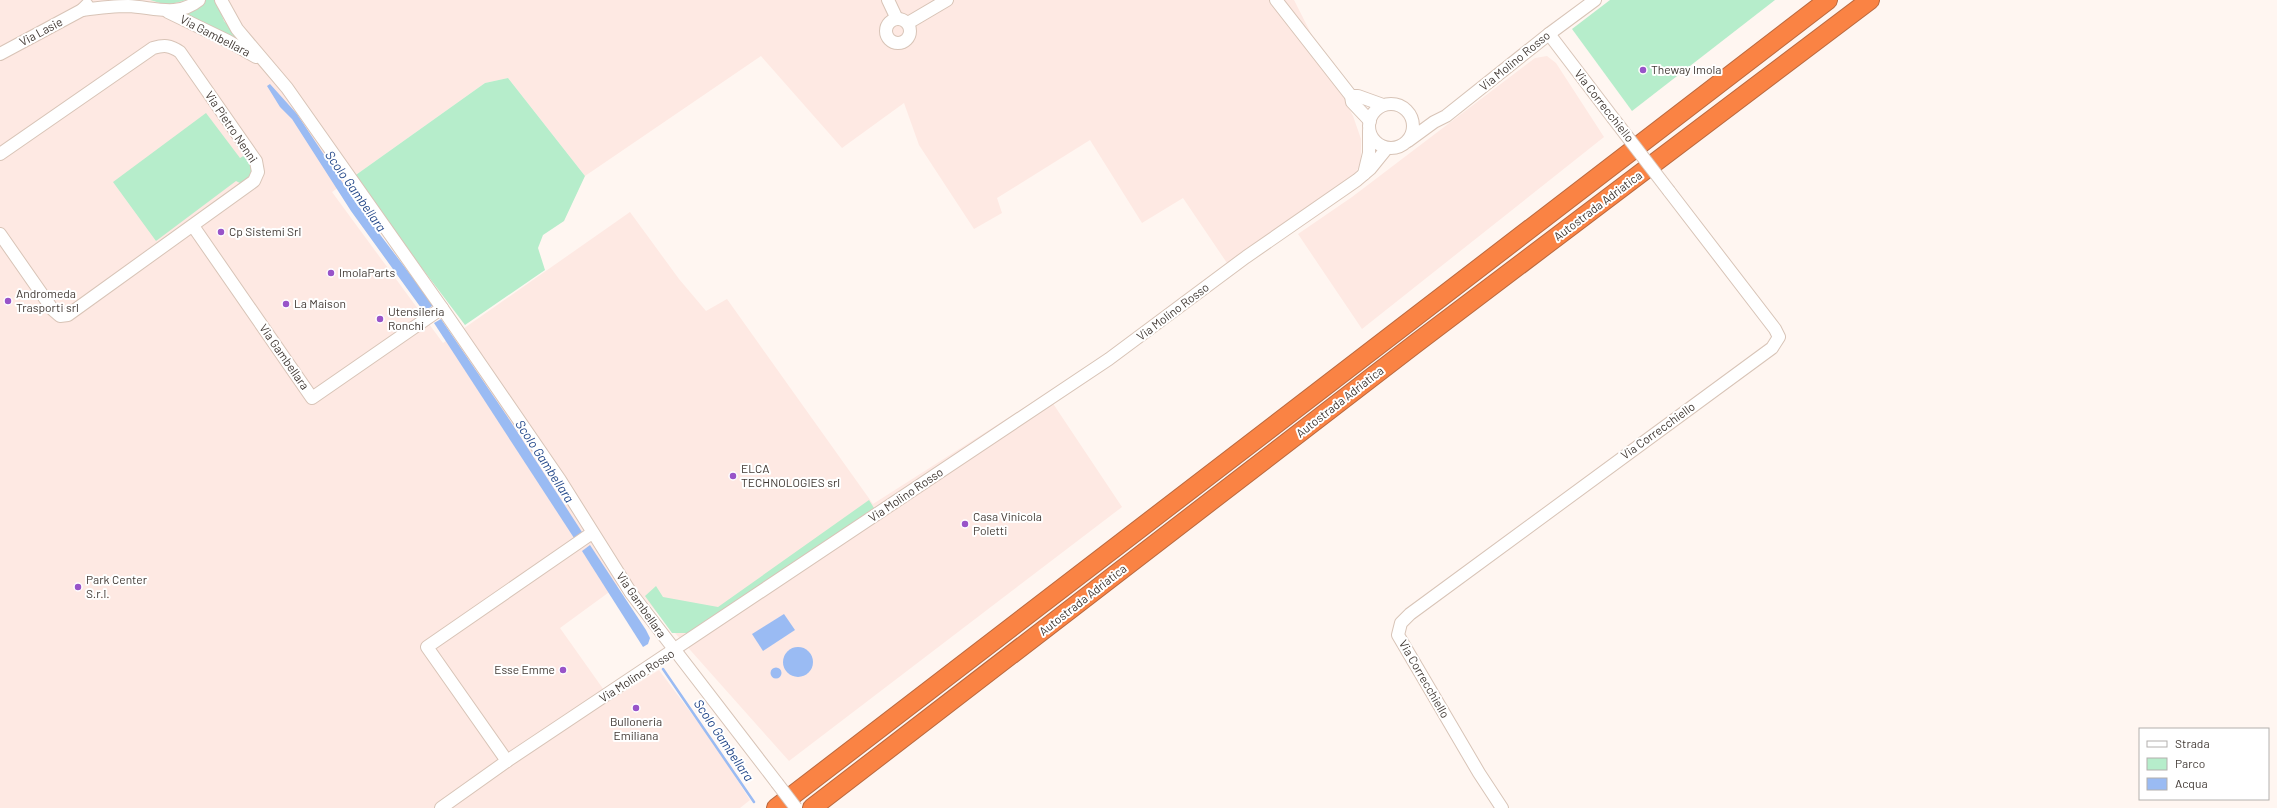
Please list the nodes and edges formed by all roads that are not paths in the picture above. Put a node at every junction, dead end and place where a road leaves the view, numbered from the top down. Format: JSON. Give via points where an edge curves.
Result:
{"nodes":[{"id":1,"x":92,"y":0,"type":"edge"},
{"id":2,"x":137,"y":0,"type":"edge"},
{"id":3,"x":199,"y":0,"type":"edge"},
{"id":4,"x":221,"y":0,"type":"edge"},
{"id":5,"x":888,"y":0,"type":"edge"},
{"id":6,"x":947,"y":0,"type":"edge"},
{"id":7,"x":1276,"y":0,"type":"edge"},
{"id":8,"x":1595,"y":0,"type":"edge"},
{"id":9,"x":1828,"y":0,"type":"edge"},
{"id":10,"x":1870,"y":0,"type":"edge"},
{"id":11,"x":150,"y":8,"type":"junction"},
{"id":12,"x":82,"y":10,"type":"junction"},
{"id":13,"x":167,"y":11,"type":"junction"},
{"id":14,"x":1549,"y":34,"type":"junction"},
{"id":15,"x":0,"y":54,"type":"edge"},
{"id":16,"x":262,"y":61,"type":"junction"},
{"id":17,"x":1351,"y":96,"type":"junction"},
{"id":18,"x":1383,"y":105,"type":"junction"},
{"id":19,"x":1409,"y":113,"type":"junction"},
{"id":20,"x":1434,"y":122,"type":"junction"},
{"id":21,"x":1370,"y":124,"type":"junction"},
{"id":22,"x":1408,"y":141,"type":"junction"},
{"id":23,"x":1387,"y":148,"type":"junction"},
{"id":24,"x":0,"y":154,"type":"edge"},
{"id":25,"x":1364,"y":174,"type":"junction"},
{"id":26,"x":193,"y":226,"type":"junction"},
{"id":27,"x":0,"y":234,"type":"edge"},
{"id":28,"x":442,"y":308,"type":"junction"},
{"id":29,"x":592,"y":533,"type":"junction"},
{"id":30,"x":674,"y":651,"type":"junction"},
{"id":31,"x":507,"y":762,"type":"junction"},
{"id":32,"x":441,"y":808,"type":"edge"},
{"id":33,"x":776,"y":808,"type":"edge"},
{"id":34,"x":796,"y":808,"type":"edge"},
{"id":35,"x":812,"y":808,"type":"edge"},
{"id":36,"x":1502,"y":808,"type":"edge"}],
"edges":[{"from":1,"to":12,"type":"street","name":"Via Lasie"},
{"from":2,"to":11,"type":"street","name":"Via Lasie"},
{"from":3,"to":13,"type":"street","name":"Via Lasie","via":[[188,7]]},
{"from":4,"to":16,"type":"street","name":"Via Gambellara","via":[[237,29]]},
{"from":5,"to":6,"type":"street","via":[[903,21]]},
{"from":7,"to":17,"type":"street"},
{"from":8,"to":14,"type":"street","name":"Via Molino Rosso"},
{"from":9,"to":33,"type":"highway","name":"Autostrada Adriatica"},
{"from":10,"to":35,"type":"highway","name":"Autostrada Adriatica","via":[[1415,344]]},
{"from":11,"to":12,"type":"street","name":"Via Lasie","via":[[105,6]]},
{"from":11,"to":13,"type":"street","name":"Via Lasie"},
{"from":12,"to":15,"type":"street","name":"Via Lasie"},
{"from":13,"to":16,"type":"street","name":"Via Gambellara"},
{"from":14,"to":20,"type":"street","name":"Via Molino Rosso","via":[[1446,116]]},
{"from":14,"to":36,"type":"street","name":"Via Correcchiello","bridge":true,"via":[[1779,337],[1772,348],[1401,623],[1398,635]]},
{"from":16,"to":28,"type":"street","name":"Via Gambellara","via":[[287,88]]},
{"from":17,"to":18,"type":"street"},
{"from":17,"to":21,"type":"street","via":[[1352,102]]},
{"from":18,"to":19,"type":"street","via":[[1397,104]]},
{"from":18,"to":21,"type":"street","via":[[1372,114]]},
{"from":19,"to":20,"type":"street"},
{"from":19,"to":22,"type":"street","via":[[1414,127]]},
{"from":20,"to":22,"type":"street","name":"Via Molino Rosso"},
{"from":21,"to":23,"type":"street","via":[[1375,141]]},
{"from":21,"to":25,"type":"street","via":[[1369,153]]},
{"from":22,"to":23,"type":"street","via":[[1395,148]]},
{"from":23,"to":25,"type":"street","name":"Via Molino Rosso"},
{"from":24,"to":26,"type":"street","name":"Via Pietro Nenni","via":[[153,48],[164,45],[173,47],[180,52],[256,161],[258,172],[254,181]]},
{"from":25,"to":30,"type":"street","name":"Via Molino Rosso","via":[[1246,257],[1109,359]]},
{"from":26,"to":27,"type":"street","name":"Via Pietro Nenni","via":[[68,315],[60,316],[53,310]]},
{"from":26,"to":28,"type":"street","name":"Via Gambellara","via":[[312,398]]},
{"from":28,"to":29,"type":"street","name":"Via Gambellara","via":[[560,480]]},
{"from":29,"to":30,"type":"street","name":"Via Gambellara","via":[[631,593]]},
{"from":29,"to":31,"type":"street","via":[[428,647]]},
{"from":30,"to":31,"type":"street","name":"Via Molino Rosso"},
{"from":30,"to":34,"type":"street","name":"Via Gambellara","bridge":true},
{"from":31,"to":32,"type":"street","name":"Via Molino Rosso"}]}
